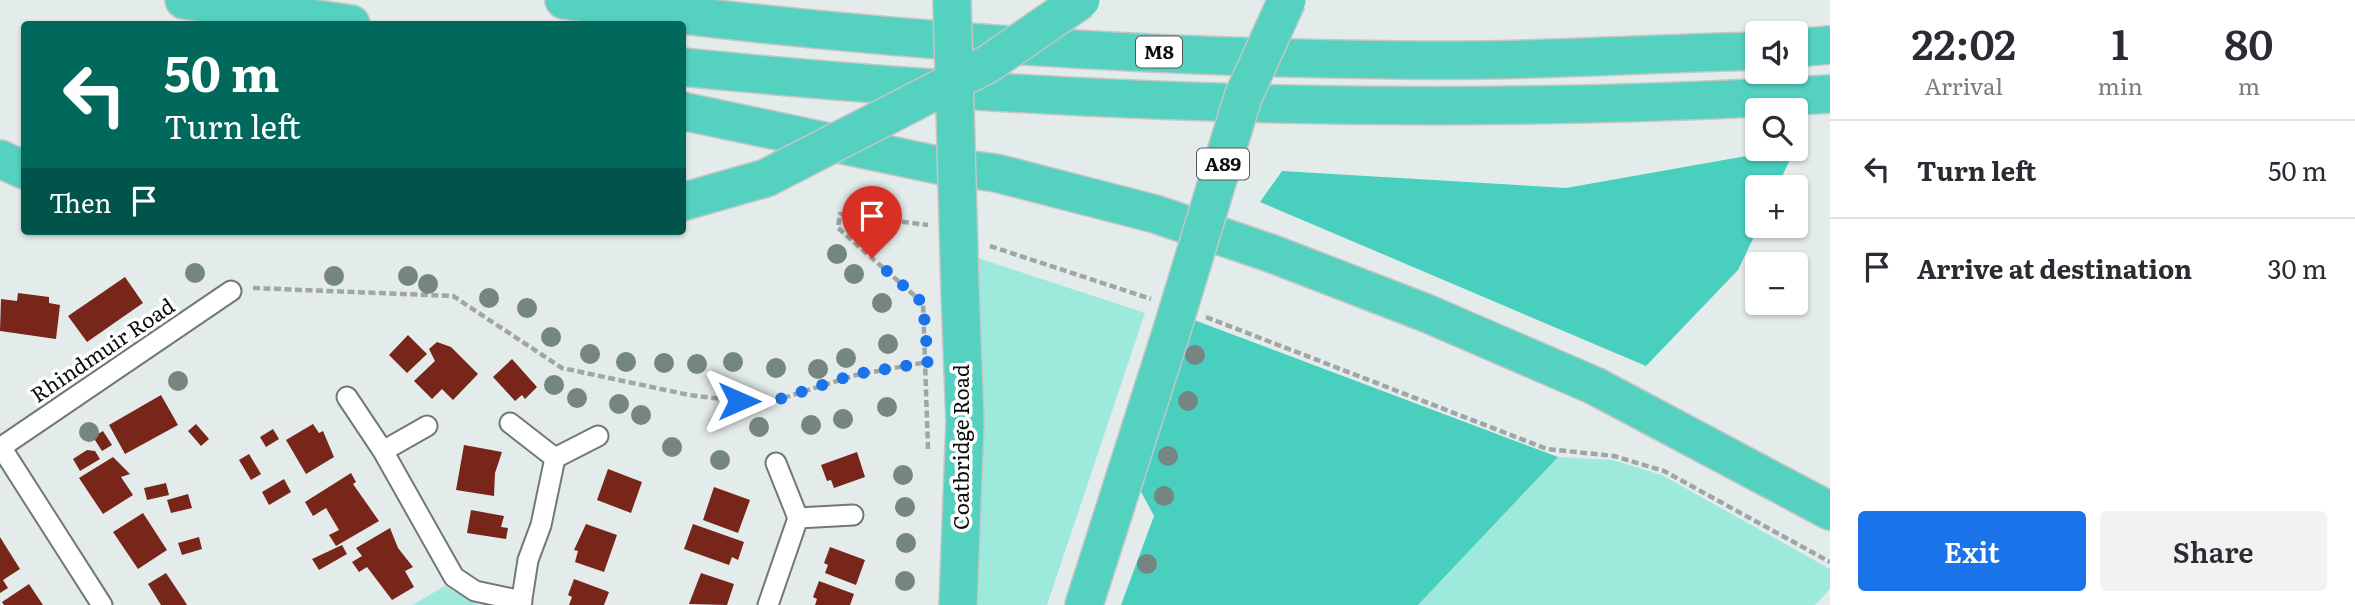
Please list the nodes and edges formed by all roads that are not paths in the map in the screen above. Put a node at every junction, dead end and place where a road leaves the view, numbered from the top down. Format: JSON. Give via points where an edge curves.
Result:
{"nodes":[{"id":1,"x":159,"y":0,"type":"edge"},
{"id":2,"x":184,"y":0,"type":"edge"},
{"id":3,"x":564,"y":0,"type":"edge"},
{"id":4,"x":952,"y":0,"type":"edge"},
{"id":5,"x":1081,"y":0,"type":"edge"},
{"id":6,"x":1287,"y":0,"type":"edge"},
{"id":7,"x":260,"y":21,"type":"edge"},
{"id":8,"x":330,"y":21,"type":"edge"},
{"id":9,"x":1830,"y":45,"type":"edge"},
{"id":10,"x":1808,"y":47,"type":"edge"},
{"id":11,"x":1745,"y":51,"type":"edge"},
{"id":12,"x":686,"y":67,"type":"edge"},
{"id":13,"x":1830,"y":94,"type":"edge"},
{"id":14,"x":686,"y":112,"type":"edge"},
{"id":15,"x":0,"y":159,"type":"edge"},
{"id":16,"x":21,"y":169,"type":"edge"},
{"id":17,"x":686,"y":201,"type":"edge"},
{"id":18,"x":231,"y":291,"type":"road end"},
{"id":19,"x":347,"y":397,"type":"dead end"},
{"id":20,"x":510,"y":424,"type":"dead end"},
{"id":21,"x":427,"y":426,"type":"dead end"},
{"id":22,"x":598,"y":436,"type":"dead end"},
{"id":23,"x":1,"y":447,"type":"edge"},
{"id":24,"x":383,"y":452,"type":"junction"},
{"id":25,"x":555,"y":458,"type":"junction"},
{"id":26,"x":776,"y":463,"type":"dead end"},
{"id":27,"x":1830,"y":510,"type":"edge"},
{"id":28,"x":853,"y":515,"type":"dead end"},
{"id":29,"x":799,"y":517,"type":"junction"},
{"id":30,"x":522,"y":603,"type":"edge"},
{"id":31,"x":102,"y":605,"type":"edge"},
{"id":32,"x":768,"y":605,"type":"edge"},
{"id":33,"x":958,"y":605,"type":"edge"},
{"id":34,"x":1084,"y":605,"type":"edge"}],
"edges":[{"from":1,"to":7,"type":"highway"},
{"from":2,"to":8,"type":"highway"},
{"from":3,"to":11,"type":"highway","number":"M8","via":[[722,22],[1062,48],[1404,61]]},
{"from":4,"to":33,"type":"highway","name":"Coatbridge Road","bridge":true,"via":[[965,422]]},
{"from":5,"to":17,"type":"highway","bridge":true,"via":[[988,64],[766,178]]},
{"from":6,"to":34,"type":"highway","number":"A89","bridge":true,"via":[[1243,97]]},
{"from":9,"to":10,"type":"highway"},
{"from":12,"to":13,"type":"highway","via":[[999,93],[1195,103],[1588,104]]},
{"from":14,"to":27,"type":"highway","via":[[942,166],[996,173],[1155,214],[1270,253],[1426,313],[1595,386]]},
{"from":15,"to":16,"type":"highway"},
{"from":18,"to":23,"type":"street","name":"Rhindmuir Road"},
{"from":19,"to":24,"type":"street"},
{"from":20,"to":25,"type":"street"},
{"from":21,"to":24,"type":"street"},
{"from":22,"to":25,"type":"street"},
{"from":23,"to":31,"type":"street"},
{"from":24,"to":30,"type":"street","via":[[454,577],[475,591]]},
{"from":25,"to":30,"type":"street","via":[[541,525],[528,560]]},
{"from":26,"to":29,"type":"street"},
{"from":28,"to":29,"type":"street"},
{"from":29,"to":32,"type":"street"}]}
